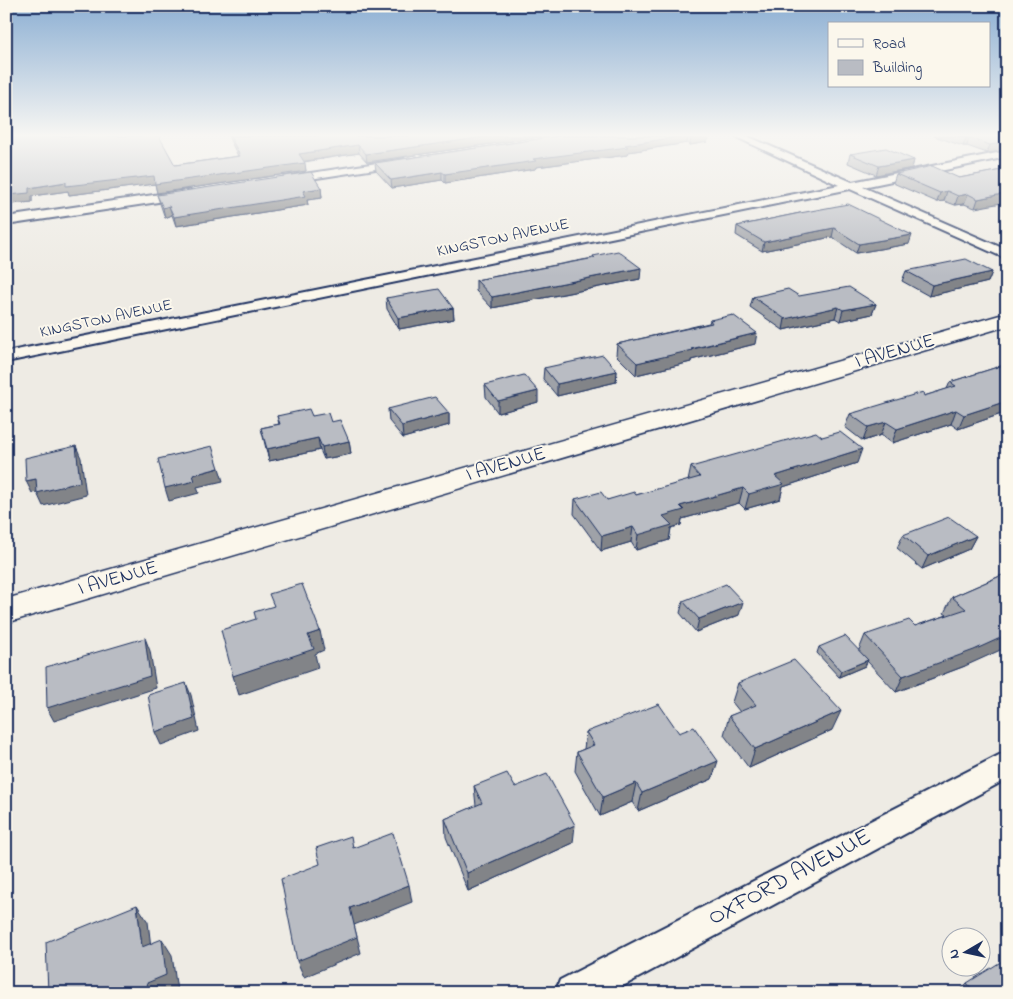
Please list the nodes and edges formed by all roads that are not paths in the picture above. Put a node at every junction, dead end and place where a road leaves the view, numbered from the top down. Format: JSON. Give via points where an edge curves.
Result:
{"nodes":[{"id":1,"x":847,"y":183,"type":"edge"},
{"id":2,"x":864,"y":183,"type":"edge"},
{"id":3,"x":852,"y":185,"type":"junction"},
{"id":4,"x":203,"y":192,"type":"edge"},
{"id":5,"x":6,"y":221,"type":"edge"},
{"id":6,"x":1007,"y":255,"type":"edge"},
{"id":7,"x":1007,"y":319,"type":"edge"},
{"id":8,"x":6,"y":357,"type":"edge"},
{"id":9,"x":6,"y":611,"type":"edge"},
{"id":10,"x":1007,"y":764,"type":"edge"},
{"id":11,"x":573,"y":993,"type":"edge"}],
"edges":[{"from":1,"to":3,"type":"street"},
{"from":2,"to":3,"type":"street","name":"KINGSTON AVENUE"},
{"from":3,"to":6,"type":"street"},
{"from":3,"to":8,"type":"street","name":"KINGSTON AVENUE"},
{"from":4,"to":5,"type":"street"},
{"from":7,"to":9,"type":"main road","name":"I AVENUE"},
{"from":10,"to":11,"type":"street","name":"OXFORD AVENUE"}]}
